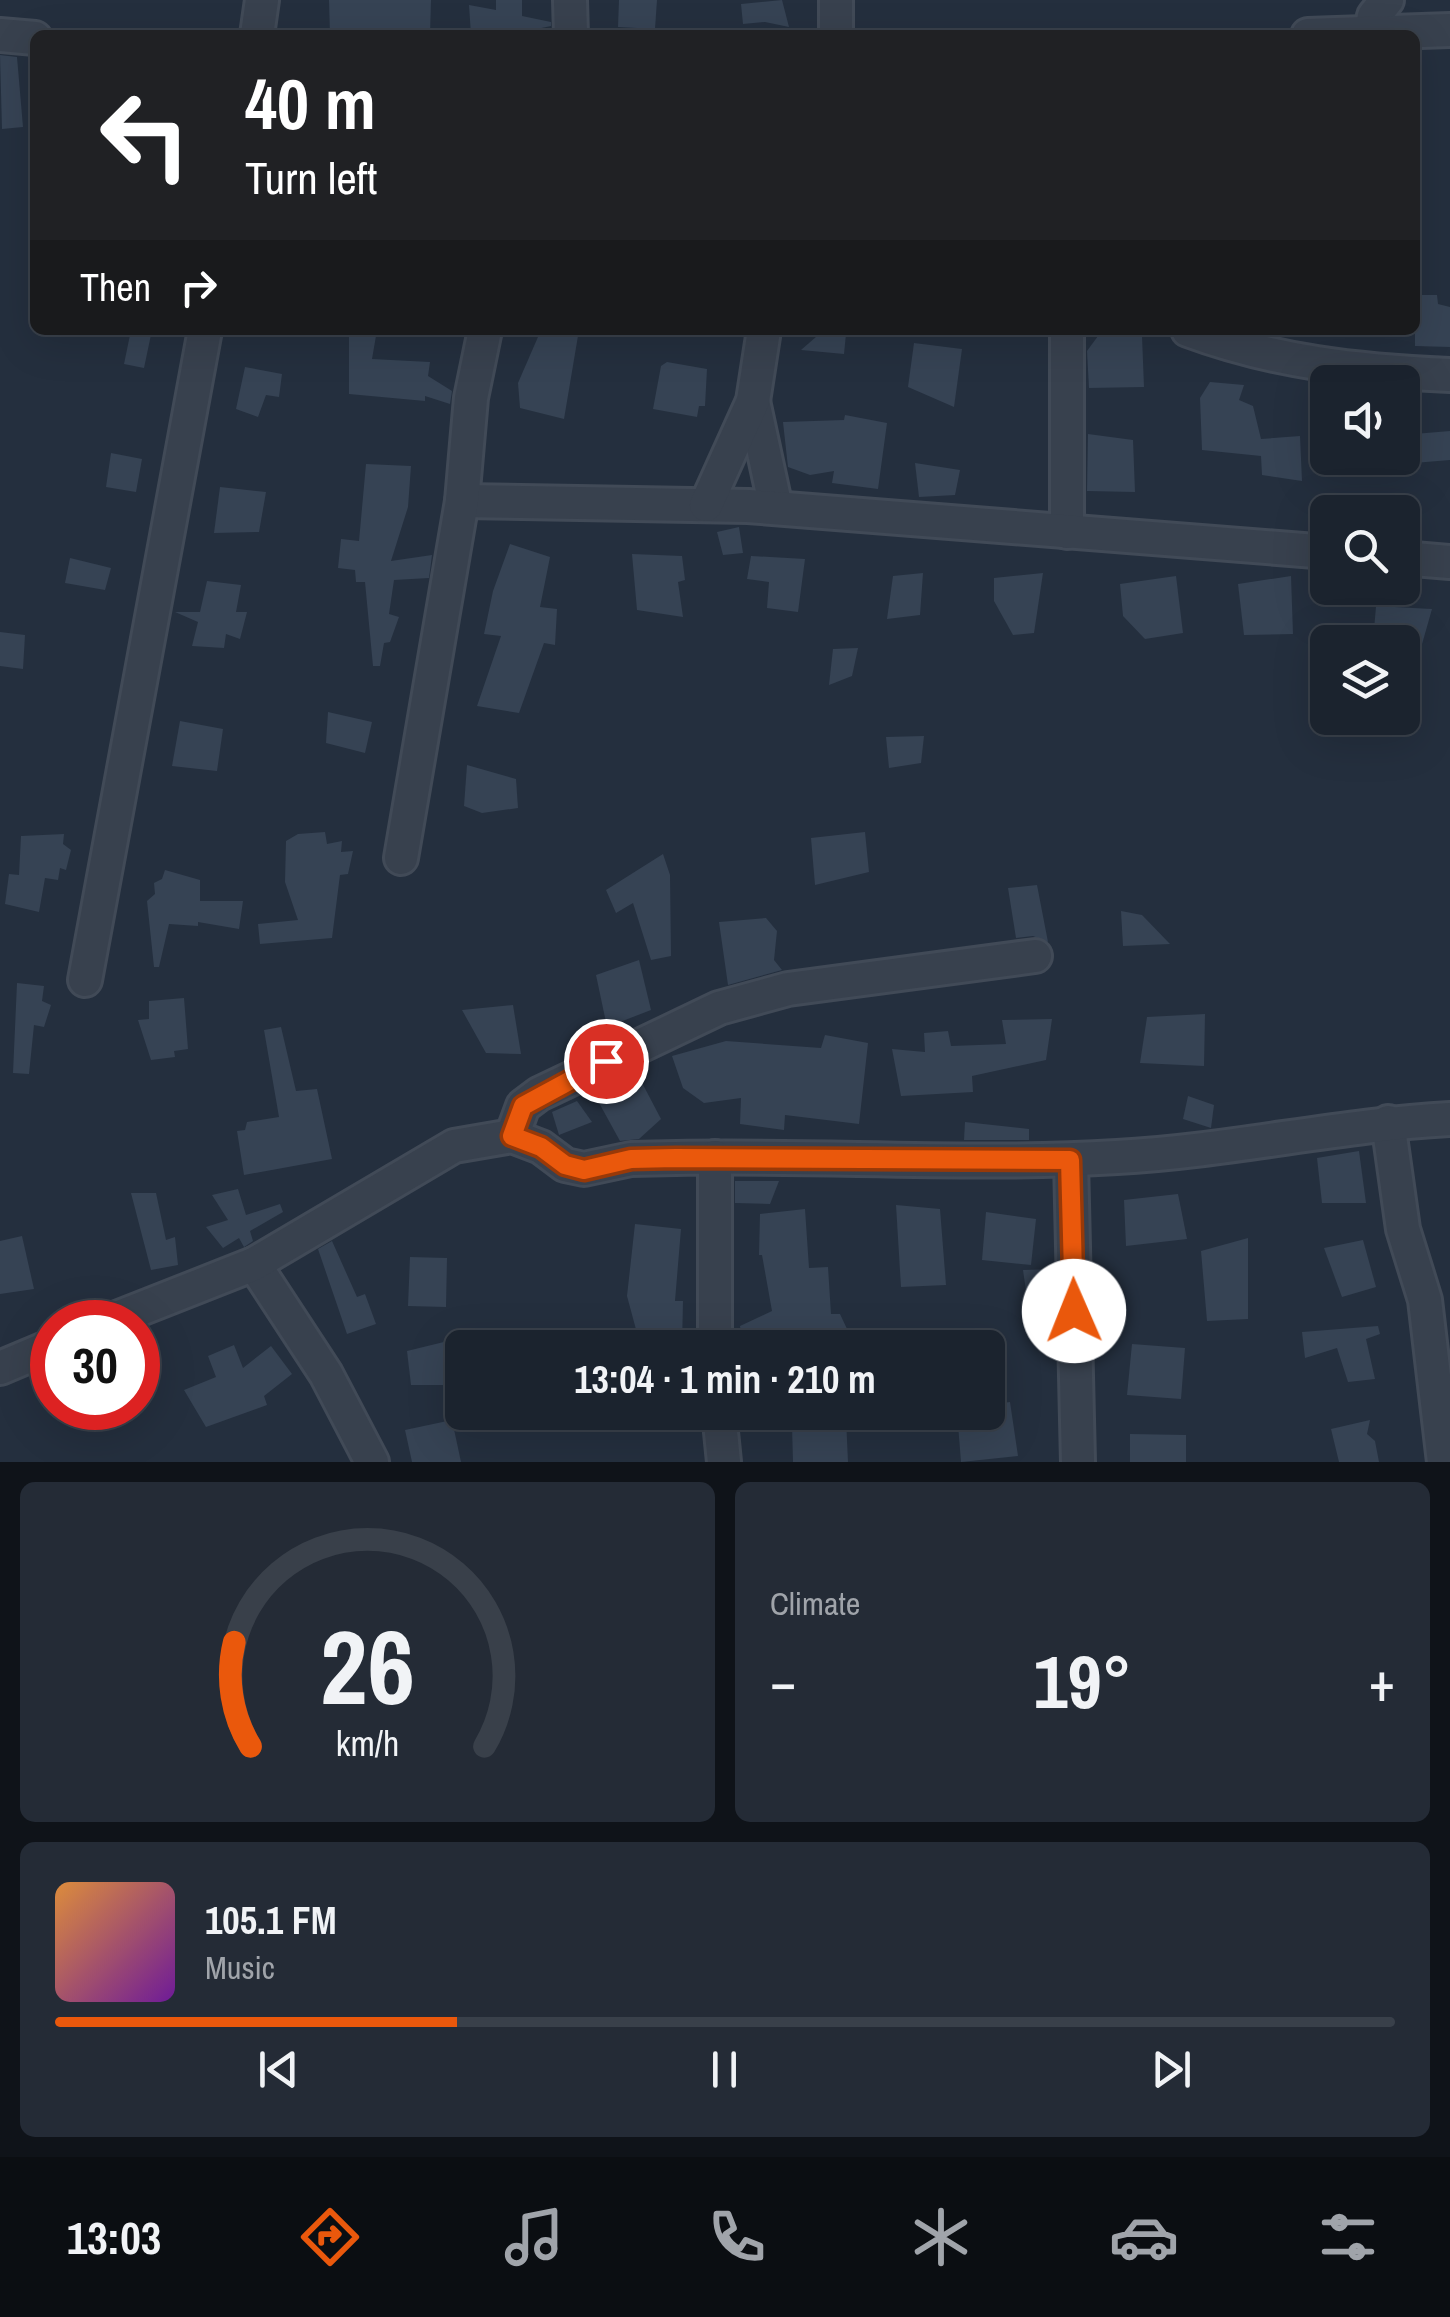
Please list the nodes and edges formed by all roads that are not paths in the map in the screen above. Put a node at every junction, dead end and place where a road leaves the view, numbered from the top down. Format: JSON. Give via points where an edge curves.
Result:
{"nodes":[{"id":1,"x":262,"y":0,"type":"edge"},
{"id":2,"x":570,"y":0,"type":"edge"},
{"id":3,"x":836,"y":0,"type":"edge"},
{"id":4,"x":1387,"y":0,"type":"edge"},
{"id":5,"x":257,"y":30,"type":"edge"},
{"id":6,"x":571,"y":30,"type":"edge"},
{"id":7,"x":836,"y":30,"type":"edge"},
{"id":8,"x":1371,"y":30,"type":"edge"},
{"id":9,"x":1450,"y":30,"type":"edge"},
{"id":10,"x":1420,"y":31,"type":"edge"},
{"id":11,"x":0,"y":35,"type":"edge"},
{"id":12,"x":30,"y":38,"type":"edge"},
{"id":13,"x":204,"y":335,"type":"edge"},
{"id":14,"x":483,"y":335,"type":"edge"},
{"id":15,"x":763,"y":335,"type":"edge"},
{"id":16,"x":1066,"y":335,"type":"edge"},
{"id":17,"x":1201,"y":335,"type":"edge"},
{"id":18,"x":1450,"y":375,"type":"edge"},
{"id":19,"x":753,"y":400,"type":"junction"},
{"id":20,"x":462,"y":501,"type":"junction"},
{"id":21,"x":706,"y":505,"type":"junction"},
{"id":22,"x":776,"y":508,"type":"junction"},
{"id":23,"x":1066,"y":532,"type":"junction"},
{"id":24,"x":1310,"y":551,"type":"edge"},
{"id":25,"x":1420,"y":560,"type":"edge"},
{"id":26,"x":1450,"y":562,"type":"edge"},
{"id":27,"x":401,"y":858,"type":"dead end"},
{"id":28,"x":1035,"y":956,"type":"dead end"},
{"id":29,"x":85,"y":980,"type":"dead end"},
{"id":30,"x":1450,"y":1118,"type":"edge"},
{"id":31,"x":1388,"y":1122,"type":"junction"},
{"id":32,"x":512,"y":1136,"type":"junction"},
{"id":33,"x":715,"y":1157,"type":"junction"},
{"id":34,"x":1070,"y":1160,"type":"junction"},
{"id":35,"x":254,"y":1264,"type":"junction"},
{"id":36,"x":160,"y":1301,"type":"edge"},
{"id":37,"x":714,"y":1330,"type":"edge"},
{"id":38,"x":30,"y":1355,"type":"edge"},
{"id":39,"x":0,"y":1368,"type":"edge"},
{"id":40,"x":721,"y":1430,"type":"edge"},
{"id":41,"x":372,"y":1462,"type":"edge"},
{"id":42,"x":724,"y":1462,"type":"edge"},
{"id":43,"x":1078,"y":1462,"type":"edge"},
{"id":44,"x":1444,"y":1462,"type":"edge"}],
"edges":[{"from":1,"to":5,"type":"street"},
{"from":2,"to":6,"type":"street"},
{"from":3,"to":7,"type":"street"},
{"from":4,"to":8,"type":"street"},
{"from":9,"to":10,"type":"street"},
{"from":11,"to":12,"type":"street"},
{"from":13,"to":29,"type":"street"},
{"from":14,"to":20,"type":"street"},
{"from":15,"to":19,"type":"street"},
{"from":16,"to":23,"type":"street"},
{"from":17,"to":18,"type":"street","via":[[1318,366]]},
{"from":19,"to":21,"type":"street"},
{"from":19,"to":22,"type":"street"},
{"from":20,"to":21,"type":"street"},
{"from":20,"to":27,"type":"street"},
{"from":21,"to":22,"type":"street"},
{"from":22,"to":23,"type":"street"},
{"from":23,"to":24,"type":"street"},
{"from":25,"to":26,"type":"street"},
{"from":28,"to":32,"type":"street","via":[[788,989],[719,1008],[539,1094],[523,1106]]},
{"from":30,"to":31,"type":"street"},
{"from":31,"to":34,"type":"street","via":[[1267,1142]]},
{"from":31,"to":44,"type":"street","via":[[1403,1229],[1425,1300]]},
{"from":32,"to":33,"type":"street","via":[[584,1170],[631,1159]]},
{"from":32,"to":35,"type":"street","via":[[454,1146]]},
{"from":33,"to":34,"type":"street"},
{"from":33,"to":37,"type":"street"},
{"from":34,"to":43,"type":"street"},
{"from":35,"to":36,"type":"street"},
{"from":35,"to":41,"type":"street","via":[[326,1374]]},
{"from":38,"to":39,"type":"street"},
{"from":40,"to":42,"type":"street"}]}
